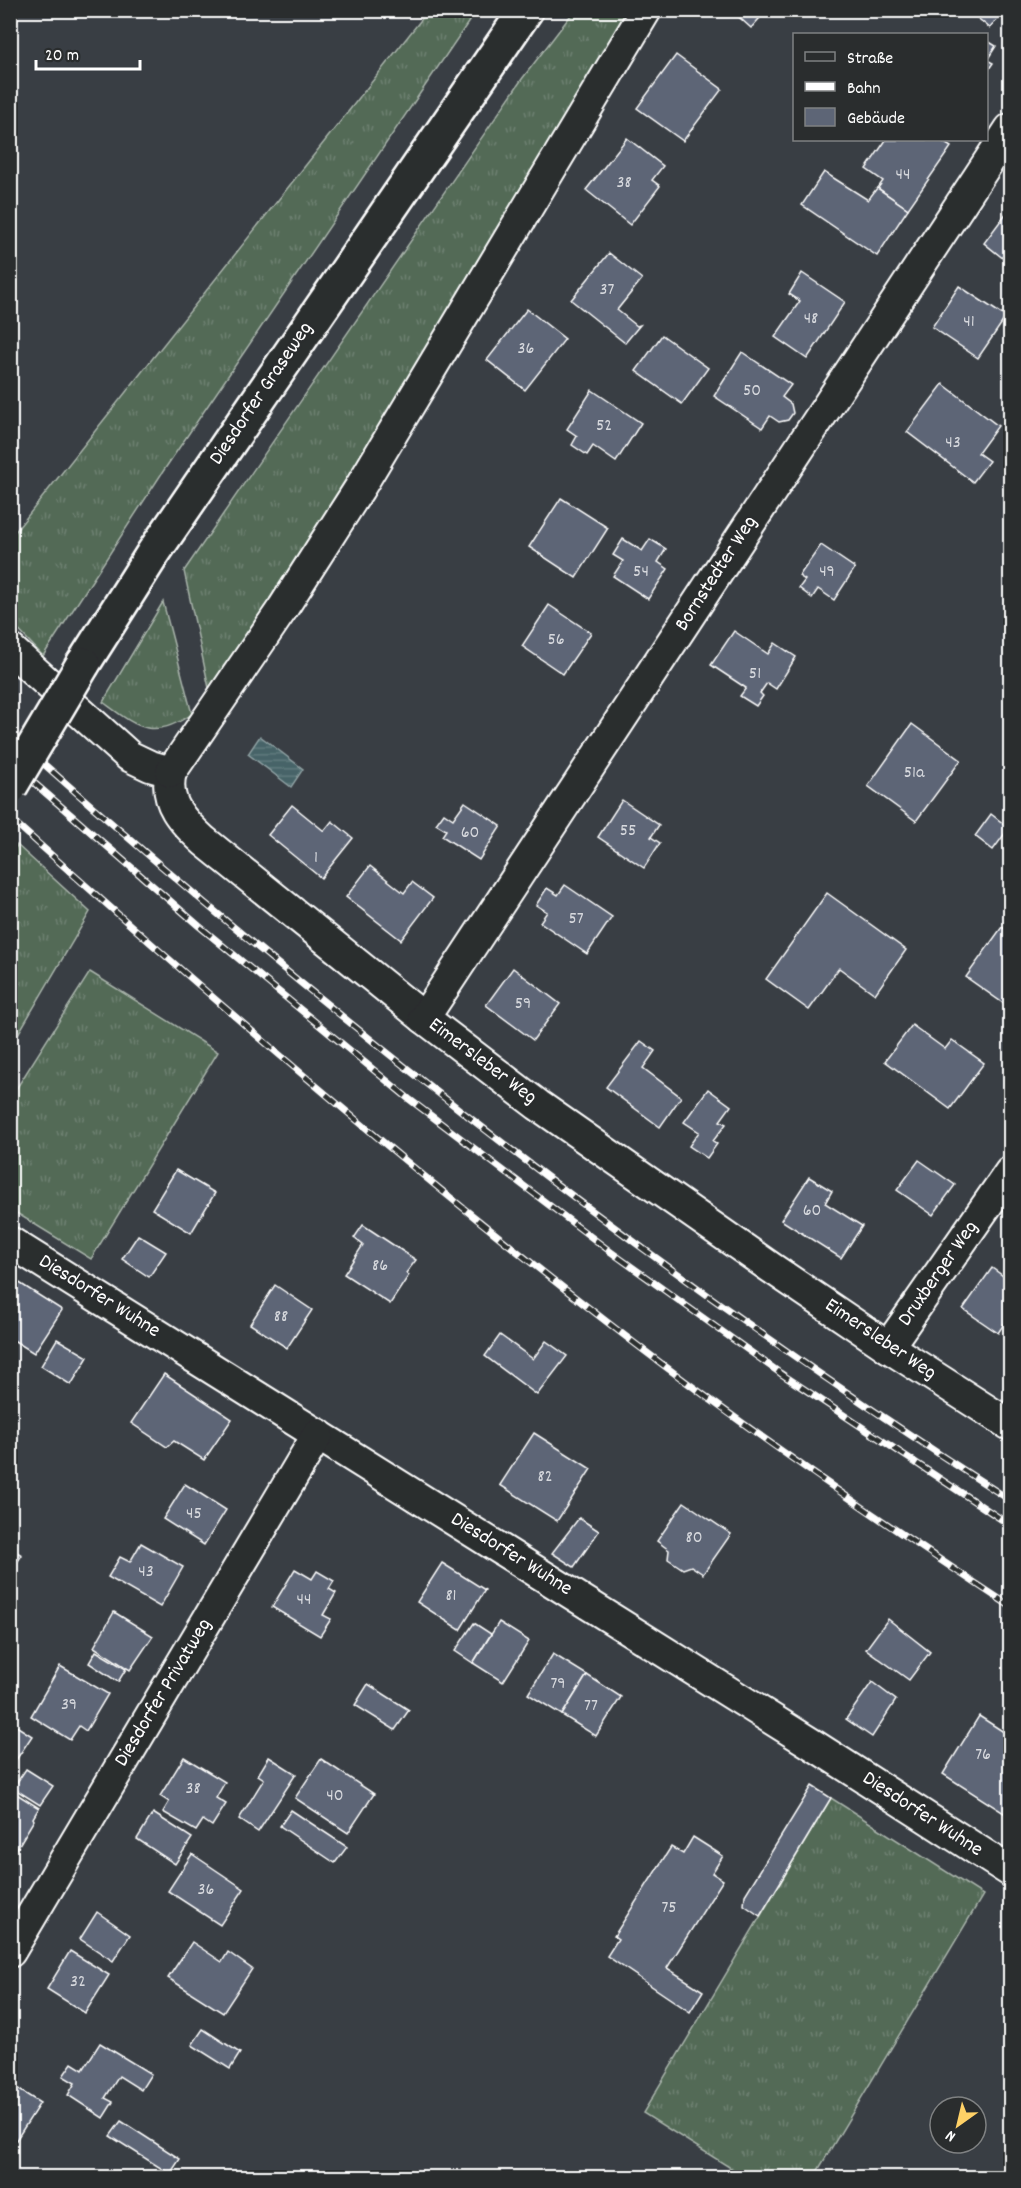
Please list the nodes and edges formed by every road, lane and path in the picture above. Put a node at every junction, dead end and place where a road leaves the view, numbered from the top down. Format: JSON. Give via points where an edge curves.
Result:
{"nodes":[{"id":1,"x":526,"y":10,"type":"edge"},
{"id":2,"x":646,"y":10,"type":"edge"},
{"id":3,"x":1011,"y":129,"type":"edge"},
{"id":4,"x":10,"y":649,"type":"edge"},
{"id":5,"x":171,"y":772,"type":"junction"},
{"id":6,"x":10,"y":786,"type":"edge"},
{"id":7,"x":424,"y":1018,"type":"junction"},
{"id":8,"x":1011,"y":1172,"type":"edge"},
{"id":9,"x":10,"y":1242,"type":"edge"},
{"id":10,"x":888,"y":1347,"type":"junction"},
{"id":11,"x":1011,"y":1425,"type":"edge"},
{"id":12,"x":318,"y":1434,"type":"junction"},
{"id":13,"x":1011,"y":1871,"type":"edge"},
{"id":14,"x":10,"y":1952,"type":"edge"}],
"edges":[{"from":1,"to":6,"type":"main road","name":"Diesdorfer Graseweg","bridge":true,"via":[[154,552]]},
{"from":2,"to":5,"type":"street","via":[[359,489]]},
{"from":3,"to":7,"type":"street","name":"Bornstedter Weg"},
{"from":4,"to":5,"type":"street","via":[[129,756]]},
{"from":5,"to":7,"type":"street","name":"Eimersleber Weg","via":[[168,790],[173,807],[187,825]]},
{"from":7,"to":10,"type":"street","name":"Eimersleber Weg","via":[[538,1105]]},
{"from":8,"to":10,"type":"street","name":"Druxberger Weg"},
{"from":9,"to":12,"type":"street","name":"Diesdorfer Wuhne"},
{"from":10,"to":11,"type":"street","name":"Eimersleber Weg"},
{"from":12,"to":13,"type":"street","name":"Diesdorfer Wuhne"},
{"from":12,"to":14,"type":"street","name":"Diesdorfer Privatweg"}]}
